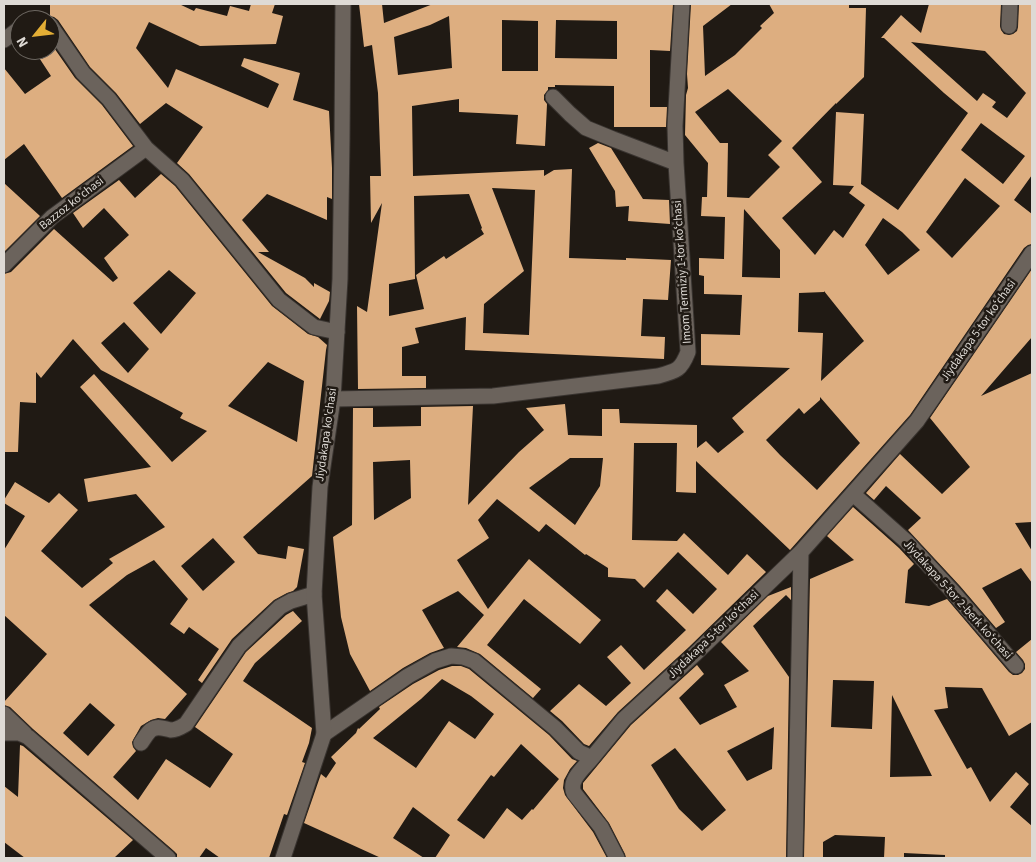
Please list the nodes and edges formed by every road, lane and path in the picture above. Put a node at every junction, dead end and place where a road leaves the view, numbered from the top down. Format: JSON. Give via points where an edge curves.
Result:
{"nodes":[{"id":1,"x":342,"y":4,"type":"edge"},
{"id":2,"x":682,"y":4,"type":"edge"},
{"id":3,"x":1010,"y":4,"type":"edge"},
{"id":4,"x":1009,"y":26,"type":"dead end"},
{"id":5,"x":60,"y":40,"type":"edge"},
{"id":6,"x":553,"y":96,"type":"dead end"},
{"id":7,"x":146,"y":148,"type":"junction"},
{"id":8,"x":676,"y":163,"type":"junction"},
{"id":9,"x":1032,"y":253,"type":"edge"},
{"id":10,"x":4,"y":265,"type":"edge"},
{"id":11,"x":337,"y":332,"type":"junction"},
{"id":12,"x":333,"y":399,"type":"junction"},
{"id":13,"x":853,"y":494,"type":"junction"},
{"id":14,"x":801,"y":552,"type":"junction"},
{"id":15,"x":314,"y":594,"type":"junction"},
{"id":16,"x":1016,"y":666,"type":"dead end"},
{"id":17,"x":4,"y":714,"type":"edge"},
{"id":18,"x":4,"y":733,"type":"edge"},
{"id":19,"x":324,"y":734,"type":"junction"},
{"id":20,"x":28,"y":737,"type":"junction"},
{"id":21,"x":141,"y":743,"type":"dead end"},
{"id":22,"x":592,"y":758,"type":"junction"},
{"id":23,"x":168,"y":858,"type":"edge"},
{"id":24,"x":282,"y":858,"type":"edge"},
{"id":25,"x":617,"y":858,"type":"edge"},
{"id":26,"x":795,"y":858,"type":"edge"}],
"edges":[{"from":1,"to":11,"type":"street","name":"Jiydakapa ko'chasi"},
{"from":2,"to":8,"type":"street","name":"Imom Termiziy 1-tor koʻchasi"},
{"from":3,"to":4,"type":"street"},
{"from":5,"to":7,"type":"street","via":[[83,73],[109,99]]},
{"from":6,"to":8,"type":"street","via":[[586,128]]},
{"from":7,"to":10,"type":"street","name":"Bazzoz koʻchasi","via":[[52,217]]},
{"from":7,"to":11,"type":"street","via":[[182,180],[279,300],[314,327]]},
{"from":8,"to":12,"type":"street","name":"Imom Termiziy 1-tor koʻchasi","via":[[688,352],[679,369],[658,376],[493,396]]},
{"from":9,"to":13,"type":"street","name":"Jiydakapa 5-tor koʻchasi","via":[[917,421]]},
{"from":11,"to":12,"type":"street","name":"Jiydakapa ko'chasi"},
{"from":12,"to":15,"type":"street","name":"Jiydakapa ko'chasi","via":[[320,487]]},
{"from":13,"to":14,"type":"street","name":"Jiydakapa 5-tor koʻchasi"},
{"from":13,"to":16,"type":"street","name":"Jiydakapa 5-tor 2-berk koʻchasi","via":[[906,542]]},
{"from":14,"to":22,"type":"street","name":"Jiydakapa 5-tor koʻchasi","via":[[624,719]]},
{"from":14,"to":26,"type":"street"},
{"from":15,"to":19,"type":"street","name":"Jiydakapa ko'chasi"},
{"from":15,"to":21,"type":"street","via":[[280,607],[239,646],[186,724],[179,729],[164,727],[150,730]]},
{"from":17,"to":20,"type":"street"},
{"from":18,"to":20,"type":"street"},
{"from":19,"to":22,"type":"street","via":[[435,661],[451,656],[463,657],[474,661],[579,752]]},
{"from":19,"to":24,"type":"street","name":"Jiydakapa ko'chasi"},
{"from":20,"to":23,"type":"street"},
{"from":22,"to":25,"type":"street","name":"Jiydakapa 5-tor koʻchasi","via":[[573,782],[572,790],[601,827]]}]}
